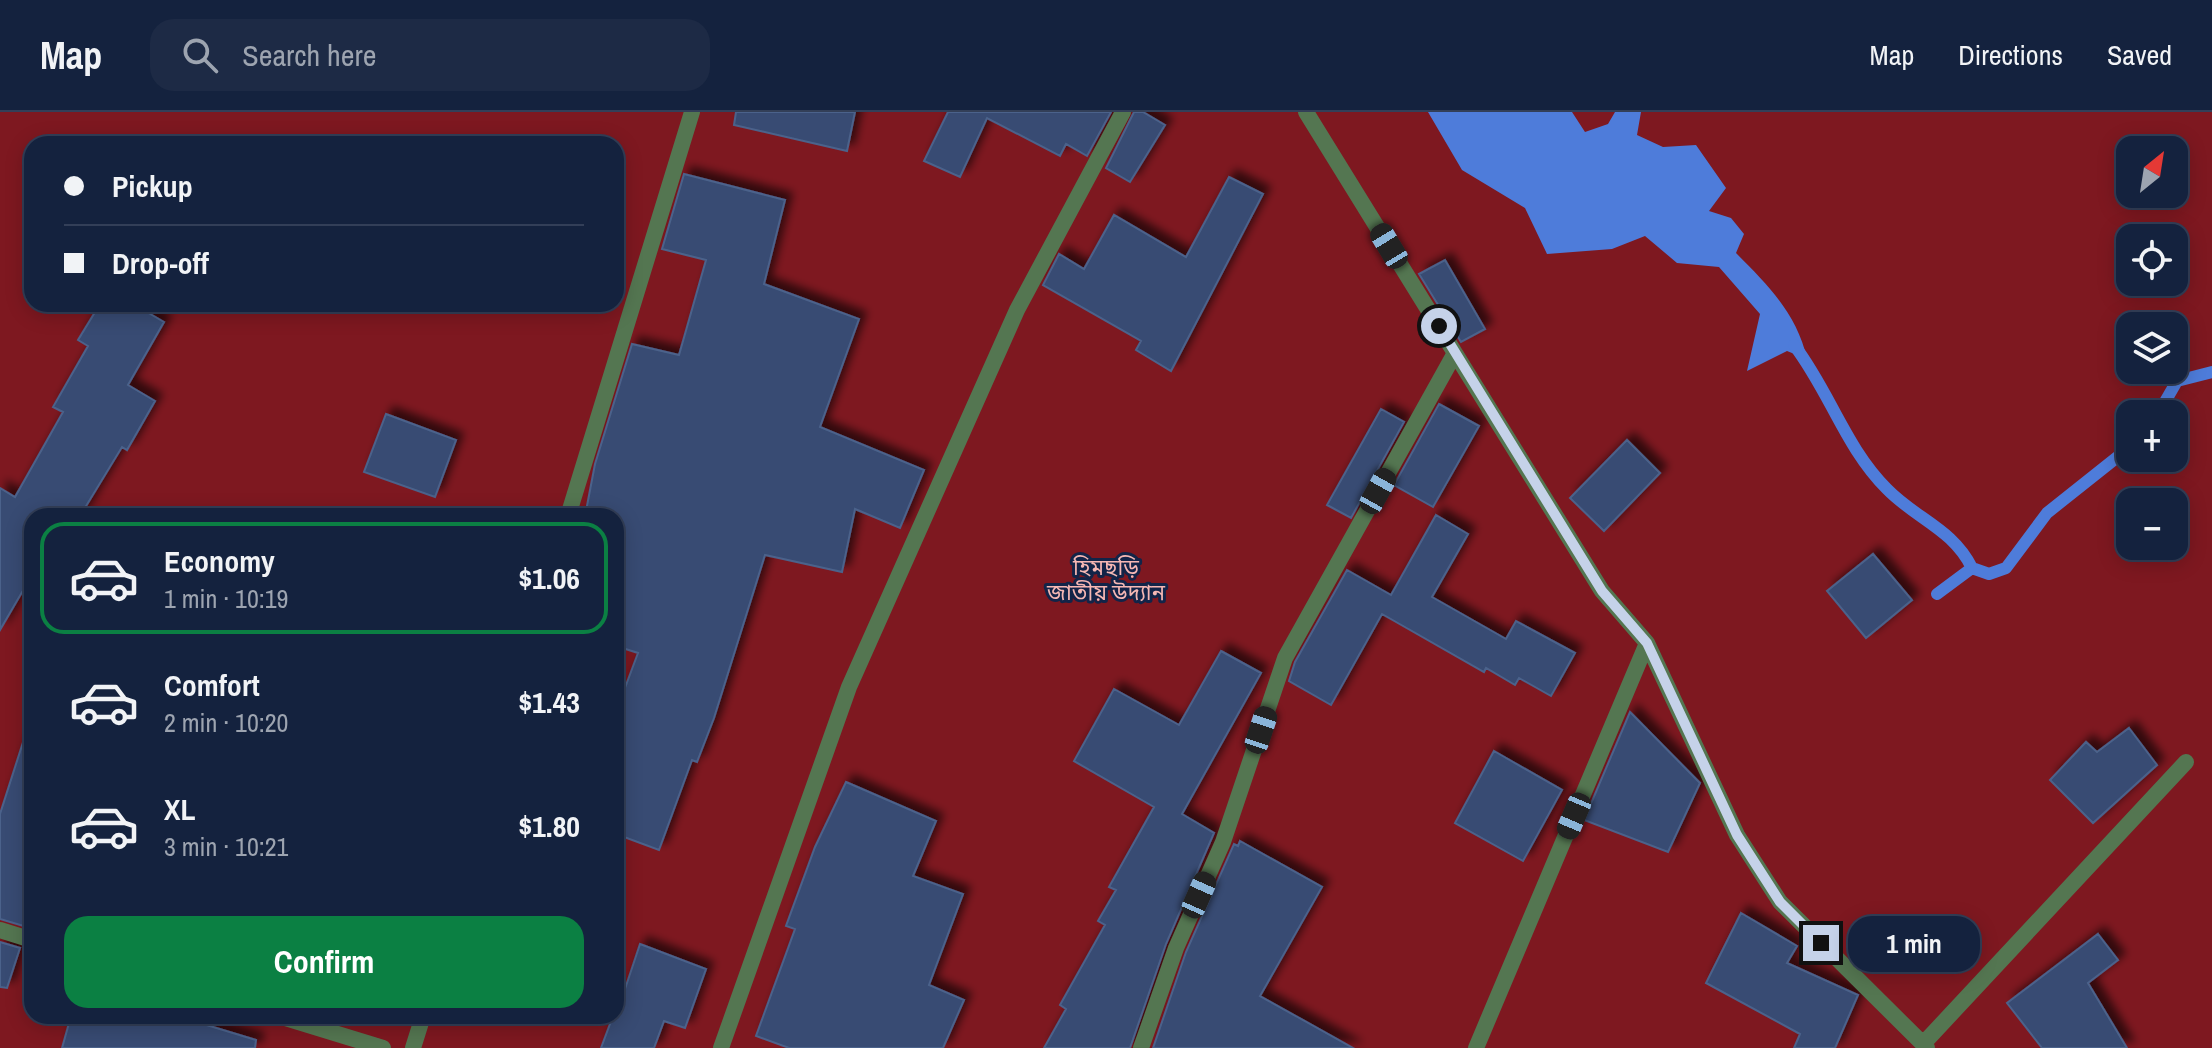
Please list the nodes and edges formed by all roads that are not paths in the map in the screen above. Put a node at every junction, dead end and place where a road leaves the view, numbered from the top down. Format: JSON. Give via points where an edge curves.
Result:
{"nodes":[{"id":1,"x":692,"y":112,"type":"edge"},
{"id":2,"x":1123,"y":112,"type":"edge"},
{"id":3,"x":1306,"y":112,"type":"edge"},
{"id":4,"x":1455,"y":353,"type":"junction"},
{"id":5,"x":570,"y":508,"type":"edge"},
{"id":6,"x":1647,"y":643,"type":"junction"},
{"id":7,"x":2186,"y":762,"type":"dead end"},
{"id":8,"x":0,"y":930,"type":"edge"},
{"id":9,"x":24,"y":938,"type":"edge"},
{"id":10,"x":305,"y":1024,"type":"edge"},
{"id":11,"x":420,"y":1024,"type":"edge"},
{"id":12,"x":1925,"y":1046,"type":"edge"},
{"id":13,"x":383,"y":1048,"type":"edge"},
{"id":14,"x":413,"y":1048,"type":"edge"},
{"id":15,"x":721,"y":1048,"type":"edge"},
{"id":16,"x":1141,"y":1048,"type":"edge"},
{"id":17,"x":1476,"y":1048,"type":"edge"}],
"edges":[{"from":1,"to":5,"type":"street"},
{"from":2,"to":15,"type":"street","via":[[1017,310],[849,687]]},
{"from":3,"to":4,"type":"street"},
{"from":4,"to":6,"type":"street","via":[[1602,591]]},
{"from":4,"to":16,"type":"street","via":[[1285,658],[1223,842],[1176,948]]},
{"from":6,"to":12,"type":"street","via":[[1737,835],[1780,902]]},
{"from":6,"to":17,"type":"street"},
{"from":7,"to":12,"type":"street"},
{"from":8,"to":9,"type":"street"},
{"from":10,"to":13,"type":"street"},
{"from":11,"to":14,"type":"street"}]}
